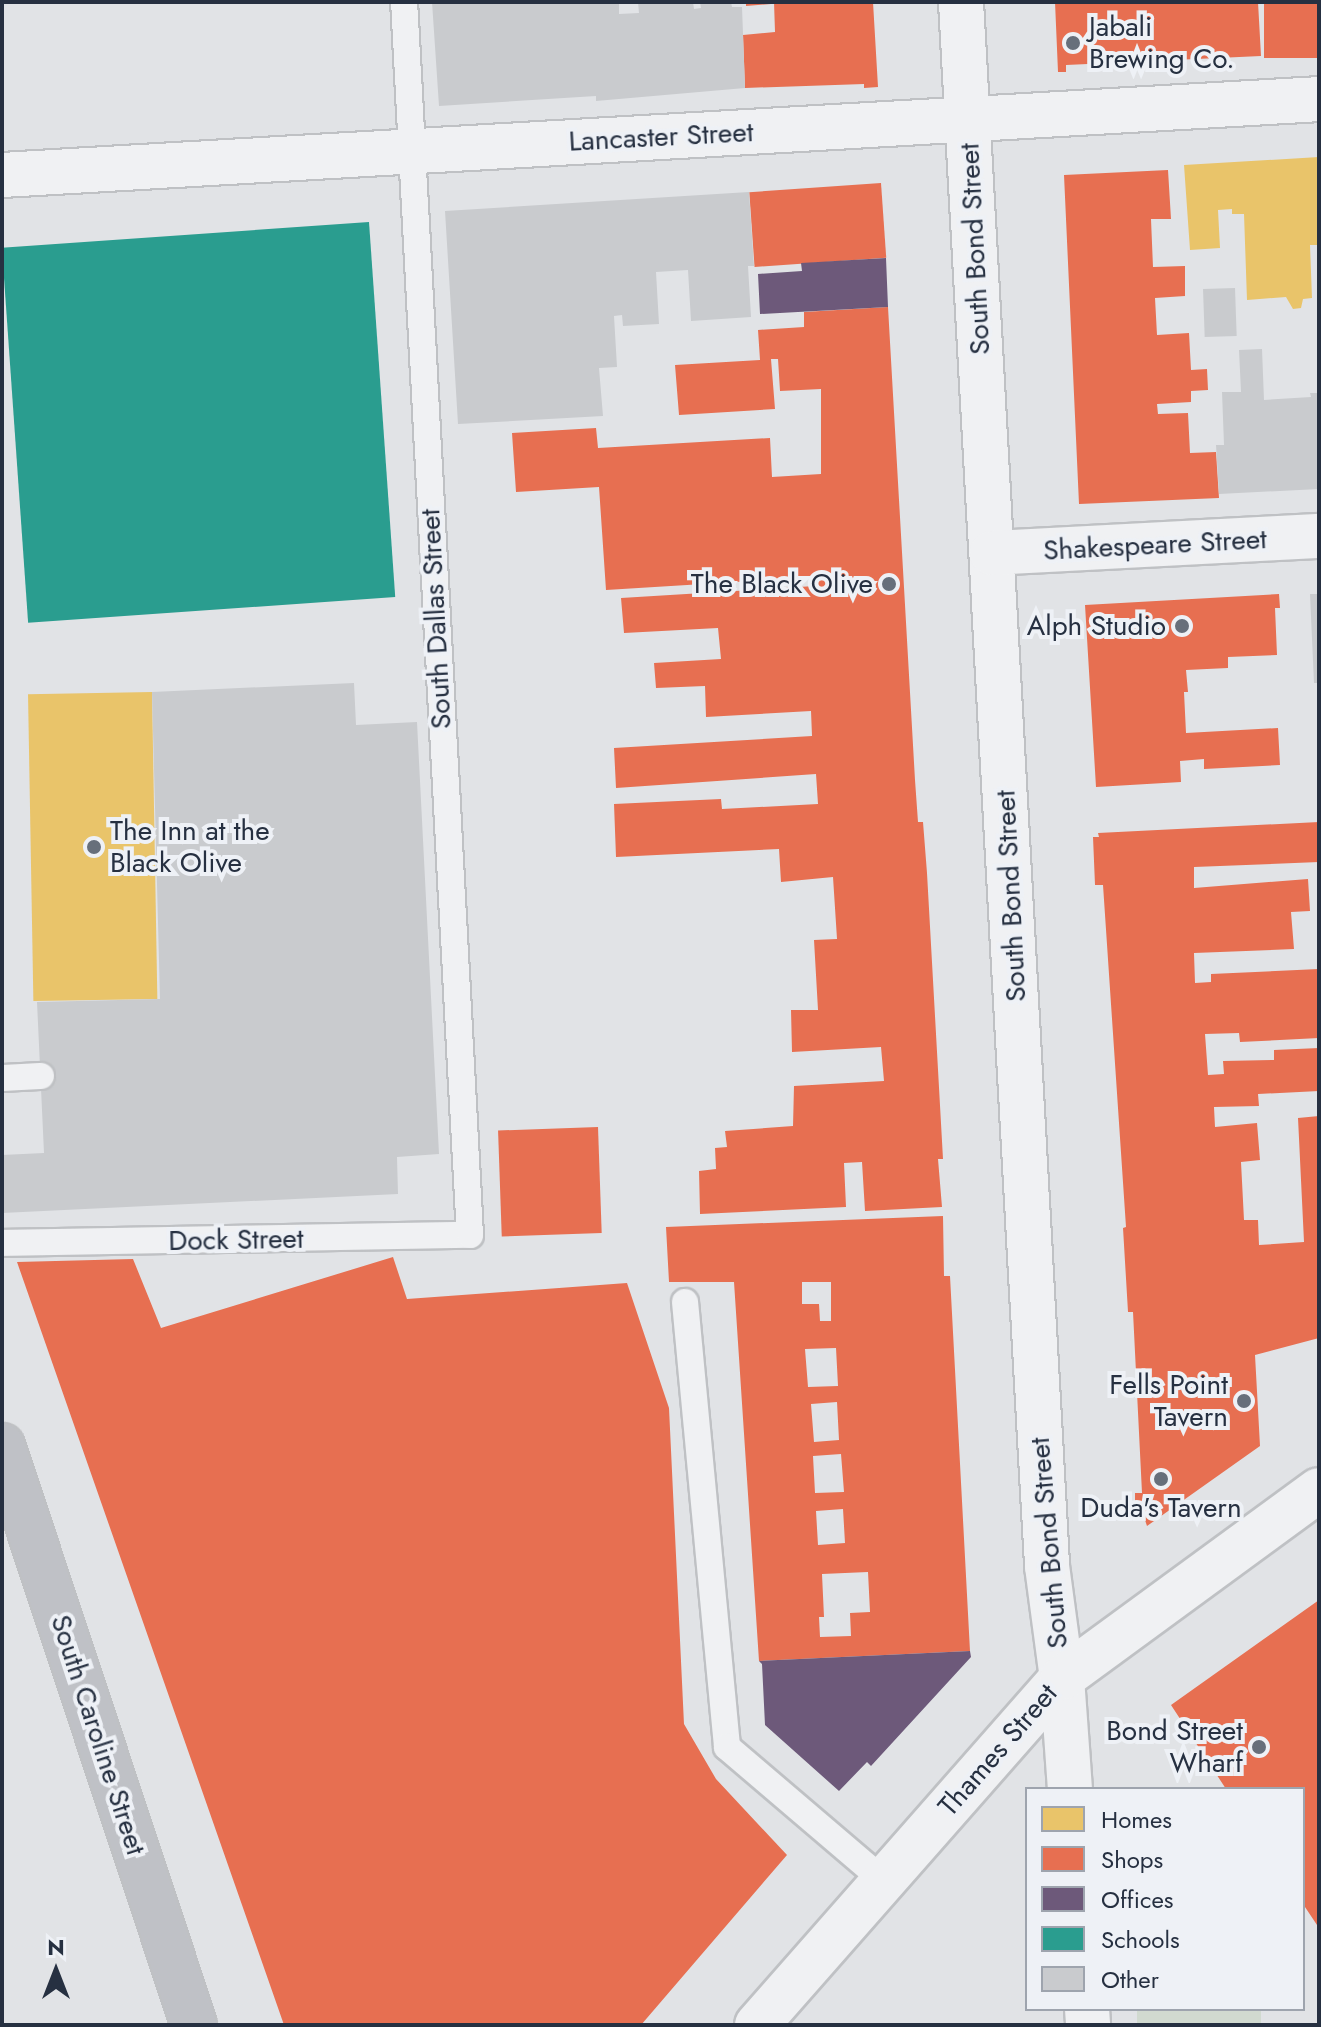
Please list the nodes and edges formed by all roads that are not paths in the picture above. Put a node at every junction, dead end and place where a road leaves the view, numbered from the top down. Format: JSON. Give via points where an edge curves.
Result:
{"nodes":[{"id":1,"x":404,"y":2,"type":"edge"},
{"id":2,"x":961,"y":2,"type":"edge"},
{"id":3,"x":1319,"y":99,"type":"edge"},
{"id":4,"x":968,"y":119,"type":"junction"},
{"id":5,"x":411,"y":152,"type":"junction"},
{"id":6,"x":2,"y":175,"type":"edge"},
{"id":7,"x":1319,"y":536,"type":"edge"},
{"id":8,"x":992,"y":553,"type":"junction"},
{"id":9,"x":41,"y":1076,"type":"dead end"},
{"id":10,"x":2,"y":1078,"type":"edge"},
{"id":11,"x":470,"y":1235,"type":"joint"},
{"id":12,"x":2,"y":1243,"type":"edge"},
{"id":13,"x":685,"y":1302,"type":"dead end"},
{"id":14,"x":2,"y":1446,"type":"edge"},
{"id":15,"x":1319,"y":1490,"type":"edge"},
{"id":16,"x":1062,"y":1678,"type":"junction"},
{"id":17,"x":1070,"y":1787,"type":"edge"},
{"id":18,"x":884,"y":1881,"type":"junction"},
{"id":19,"x":194,"y":2025,"type":"edge"},
{"id":20,"x":757,"y":2025,"type":"edge"}],
"edges":[{"from":1,"to":5,"type":"lane","name":"South Dallas Street"},
{"from":2,"to":4,"type":"street","name":"South Bond Street"},
{"from":3,"to":4,"type":"street","name":"Lancaster Street"},
{"from":4,"to":5,"type":"street","name":"Lancaster Street"},
{"from":4,"to":8,"type":"street","name":"South Bond Street"},
{"from":5,"to":6,"type":"street","name":"Lancaster Street"},
{"from":5,"to":11,"type":"lane","name":"South Dallas Street"},
{"from":7,"to":8,"type":"street","name":"Shakespeare Street"},
{"from":8,"to":16,"type":"street","name":"South Bond Street","via":[[1047,1566]]},
{"from":9,"to":10,"type":"lane"},
{"from":11,"to":12,"type":"lane","name":"Dock Street"},
{"from":13,"to":18,"type":"lane","via":[[727,1747]]},
{"from":14,"to":19,"type":"street","name":"South Caroline Street"},
{"from":15,"to":16,"type":"street","name":"Thames Street"},
{"from":16,"to":17,"type":"street","name":"South Bond Street"},
{"from":16,"to":18,"type":"street","name":"Thames Street"},
{"from":18,"to":20,"type":"street","name":"Thames Street"}]}
